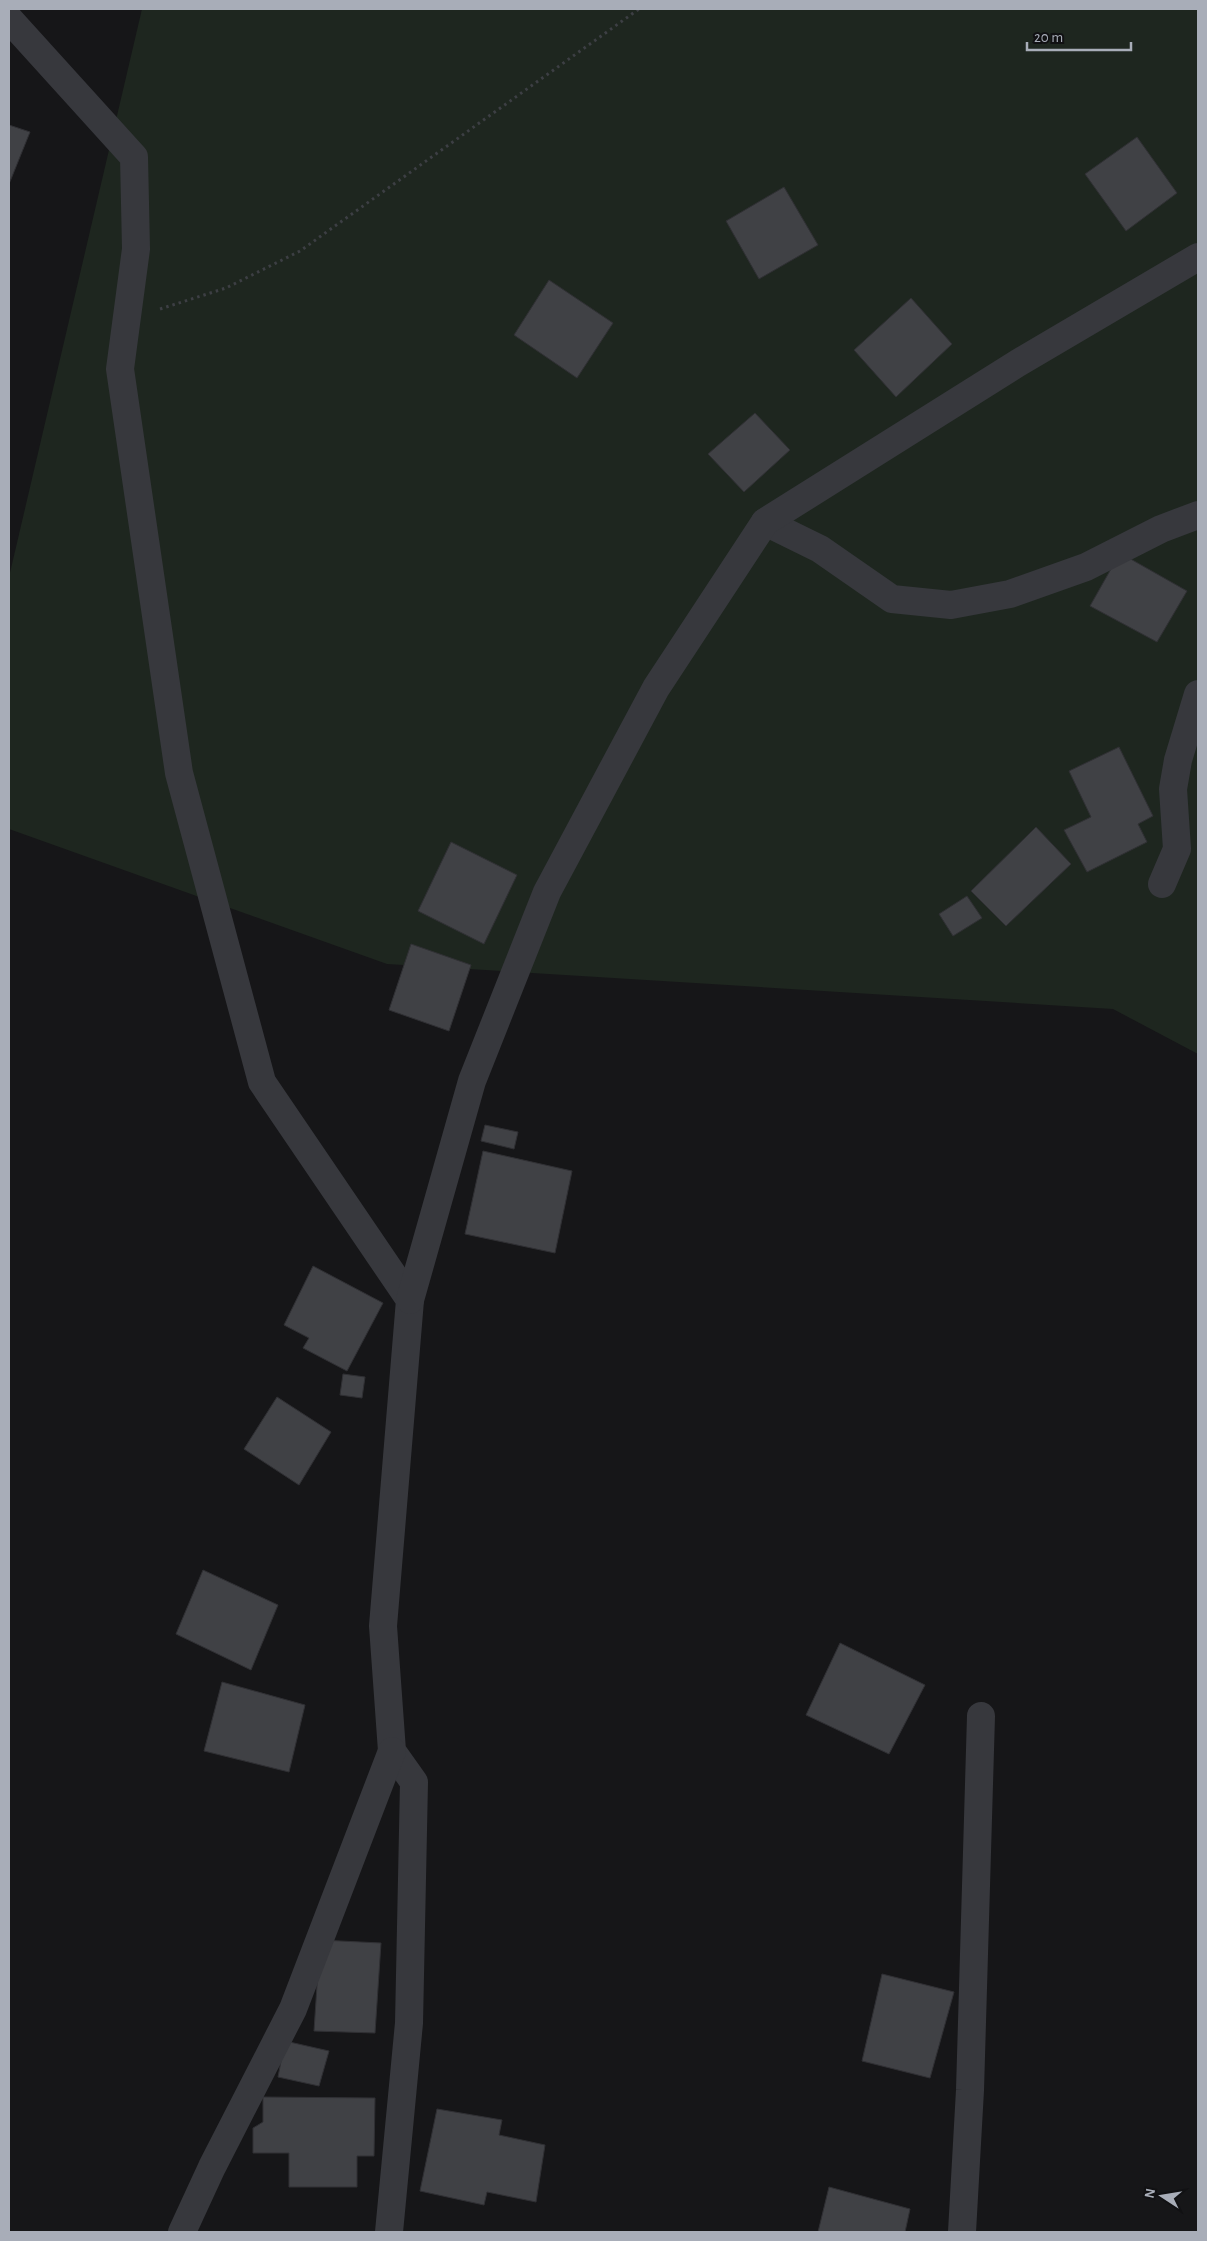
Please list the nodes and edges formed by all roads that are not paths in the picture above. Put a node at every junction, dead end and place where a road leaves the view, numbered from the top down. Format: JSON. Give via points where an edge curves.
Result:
{"nodes":[{"id":1,"x":9,"y":19,"type":"edge"},
{"id":2,"x":1198,"y":257,"type":"edge"},
{"id":3,"x":1198,"y":515,"type":"edge"},
{"id":4,"x":765,"y":522,"type":"junction"},
{"id":5,"x":1198,"y":694,"type":"edge"},
{"id":6,"x":1162,"y":884,"type":"dead end"},
{"id":7,"x":410,"y":1300,"type":"junction"},
{"id":8,"x":981,"y":1716,"type":"dead end"},
{"id":9,"x":392,"y":1751,"type":"junction"},
{"id":10,"x":182,"y":2232,"type":"edge"},
{"id":11,"x":389,"y":2232,"type":"edge"},
{"id":12,"x":962,"y":2232,"type":"edge"}],
"edges":[{"from":1,"to":7,"type":"street","via":[[134,157],[136,249],[120,369],[179,773],[262,1082]]},
{"from":2,"to":4,"type":"street","via":[[1018,363]]},
{"from":3,"to":4,"type":"street","via":[[1161,528],[1086,566],[1010,594],[951,605],[892,599],[820,549]]},
{"from":4,"to":7,"type":"street","via":[[656,688],[547,892],[472,1081]]},
{"from":5,"to":6,"type":"street","via":[[1178,760],[1173,789],[1177,849]]},
{"from":7,"to":9,"type":"street","via":[[383,1626]]},
{"from":8,"to":12,"type":"street","via":[[970,2090]]},
{"from":9,"to":10,"type":"street","via":[[293,2009]]},
{"from":9,"to":11,"type":"street","via":[[414,1782],[409,2023]]}]}
